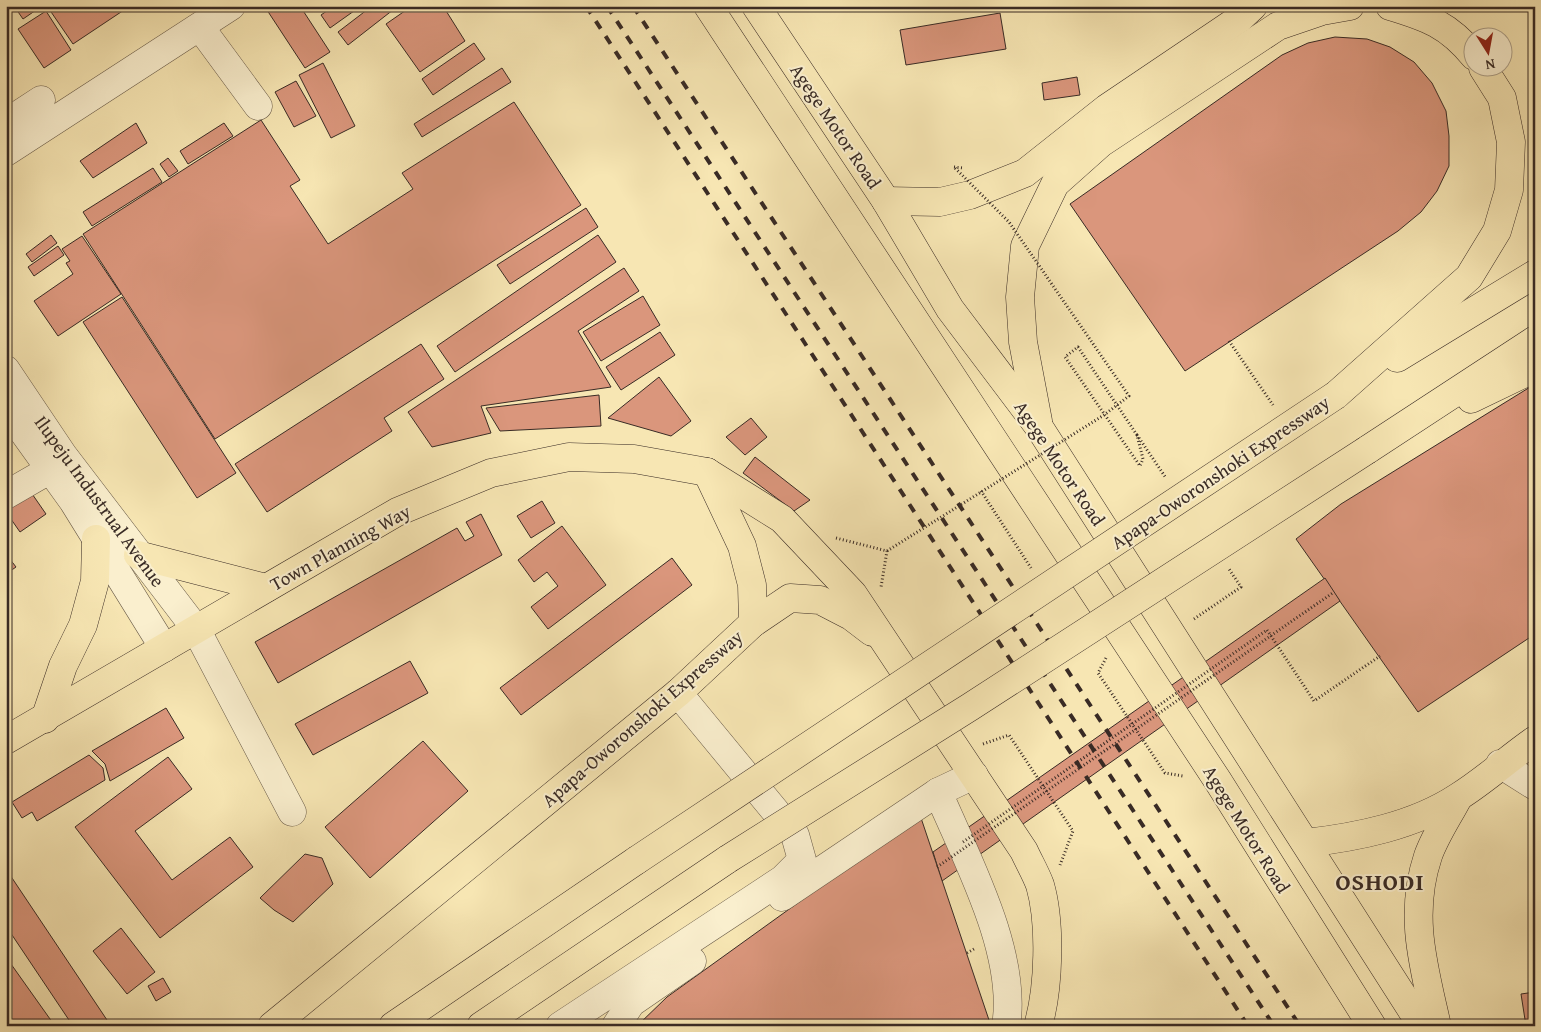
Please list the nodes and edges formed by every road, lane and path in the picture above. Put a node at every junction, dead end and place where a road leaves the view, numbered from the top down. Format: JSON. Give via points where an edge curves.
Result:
{"nodes":[{"id":1,"x":231,"y":6,"type":"edge"},
{"id":2,"x":708,"y":6,"type":"edge"},
{"id":3,"x":756,"y":6,"type":"edge"},
{"id":4,"x":1253,"y":6,"type":"edge"},
{"id":5,"x":1350,"y":6,"type":"edge"},
{"id":6,"x":1390,"y":6,"type":"edge"},
{"id":7,"x":200,"y":27,"type":"junction"},
{"id":8,"x":1464,"y":44,"type":"edge"},
{"id":9,"x":1489,"y":78,"type":"edge"},
{"id":10,"x":41,"y":100,"type":"dead end"},
{"id":11,"x":258,"y":106,"type":"dead end"},
{"id":12,"x":6,"y":123,"type":"edge"},
{"id":13,"x":6,"y":152,"type":"edge"},
{"id":14,"x":954,"y":167,"type":"dead end"},
{"id":15,"x":886,"y":201,"type":"junction"},
{"id":16,"x":1535,"y":274,"type":"edge"},
{"id":17,"x":1535,"y":340,"type":"edge"},
{"id":18,"x":1535,"y":368,"type":"edge"},
{"id":19,"x":6,"y":370,"type":"edge"},
{"id":20,"x":1336,"y":395,"type":"junction"},
{"id":21,"x":6,"y":408,"type":"edge"},
{"id":22,"x":1104,"y":415,"type":"junction"},
{"id":23,"x":1039,"y":427,"type":"junction"},
{"id":24,"x":1137,"y":435,"type":"dead end"},
{"id":25,"x":1367,"y":450,"type":"junction"},
{"id":26,"x":1140,"y":466,"type":"dead end"},
{"id":27,"x":50,"y":469,"type":"junction"},
{"id":28,"x":707,"y":472,"type":"junction"},
{"id":29,"x":7,"y":490,"type":"edge"},
{"id":30,"x":981,"y":491,"type":"junction"},
{"id":31,"x":96,"y":539,"type":"junction"},
{"id":32,"x":1016,"y":547,"type":"dead end"},
{"id":33,"x":886,"y":551,"type":"dead end"},
{"id":34,"x":138,"y":555,"type":"junction"},
{"id":35,"x":266,"y":588,"type":"junction"},
{"id":36,"x":1334,"y":592,"type":"dead end"},
{"id":37,"x":752,"y":623,"type":"junction"},
{"id":38,"x":196,"y":628,"type":"junction"},
{"id":39,"x":885,"y":642,"type":"junction"},
{"id":40,"x":164,"y":648,"type":"junction"},
{"id":41,"x":1380,"y":656,"type":"dead end"},
{"id":42,"x":1098,"y":673,"type":"dead end"},
{"id":43,"x":678,"y":693,"type":"junction"},
{"id":44,"x":44,"y":719,"type":"junction"},
{"id":45,"x":1132,"y":726,"type":"junction"},
{"id":46,"x":1009,"y":735,"type":"dead end"},
{"id":47,"x":6,"y":740,"type":"edge"},
{"id":48,"x":1535,"y":740,"type":"edge"},
{"id":49,"x":1500,"y":764,"type":"junction"},
{"id":50,"x":1165,"y":773,"type":"dead end"},
{"id":51,"x":974,"y":775,"type":"junction"},
{"id":52,"x":1044,"y":786,"type":"junction"},
{"id":53,"x":1535,"y":786,"type":"edge"},
{"id":54,"x":938,"y":792,"type":"junction"},
{"id":55,"x":1458,"y":798,"type":"junction"},
{"id":56,"x":292,"y":812,"type":"dead end"},
{"id":57,"x":1073,"y":831,"type":"dead end"},
{"id":58,"x":963,"y":842,"type":"dead end"},
{"id":59,"x":1306,"y":843,"type":"junction"},
{"id":60,"x":937,"y":867,"type":"dead end"},
{"id":61,"x":631,"y":1003,"type":"junction"},
{"id":62,"x":272,"y":1026,"type":"edge"},
{"id":63,"x":393,"y":1026,"type":"edge"},
{"id":64,"x":481,"y":1026,"type":"edge"},
{"id":65,"x":560,"y":1026,"type":"edge"},
{"id":66,"x":604,"y":1026,"type":"edge"},
{"id":67,"x":616,"y":1026,"type":"edge"},
{"id":68,"x":1006,"y":1026,"type":"edge"},
{"id":69,"x":1038,"y":1026,"type":"edge"},
{"id":70,"x":1372,"y":1026,"type":"edge"},
{"id":71,"x":1422,"y":1026,"type":"edge"},
{"id":72,"x":1437,"y":1026,"type":"edge"}],
"edges":[{"from":1,"to":7,"type":"street"},
{"from":2,"to":70,"type":"main road","name":"Agege Motor Road","via":[[1218,781]]},
{"from":3,"to":15,"type":"main road","name":"Agege Motor Road"},
{"from":4,"to":15,"type":"main road","via":[[1239,19],[1107,108],[1025,173],[970,195],[940,202]]},
{"from":5,"to":23,"type":"main road","via":[[1322,11],[1278,26],[1101,143],[1055,184],[1025,246],[1020,297],[1023,342]]},
{"from":6,"to":8,"type":"main road","via":[[1420,15],[1457,36]]},
{"from":7,"to":11,"type":"street"},
{"from":7,"to":13,"type":"street"},
{"from":9,"to":20,"type":"main road","via":[[1502,98],[1511,142],[1510,190],[1497,231],[1469,277]]},
{"from":10,"to":12,"type":"street"},
{"from":14,"to":22,"type":"path","bridge":true,"via":[[1009,222],[1129,396]]},
{"from":15,"to":23,"type":"main road","name":"Agege Motor Road","via":[[950,309]]},
{"from":16,"to":20,"type":"main road","name":"Apapa-Oworonshoki Expressway"},
{"from":17,"to":25,"type":"main road"},
{"from":18,"to":25,"type":"main road"},
{"from":19,"to":34,"type":"street","name":"Ilupeju Industrual Avenue","via":[[63,455]]},
{"from":20,"to":63,"type":"main road","name":"Apapa-Oworonshoki Expressway","bridge":true},
{"from":21,"to":27,"type":"street","name":"Ilupeju Industrual Avenue"},
{"from":22,"to":24,"type":"path","via":[[1064,357],[1078,347]]},
{"from":22,"to":26,"type":"path"},
{"from":22,"to":30,"type":"path","bridge":true},
{"from":23,"to":59,"type":"main road","name":"Agege Motor Road"},
{"from":25,"to":64,"type":"main road","bridge":true,"via":[[728,859]]},
{"from":27,"to":29,"type":"street"},
{"from":27,"to":31,"type":"street","name":"Ilupeju Industrual Avenue"},
{"from":28,"to":35,"type":"main road","name":"Town Planning Way","via":[[634,458],[568,457],[491,473],[397,512]]},
{"from":28,"to":37,"type":"main road","name":"Apapa-Oworonshoki Expressway","via":[[742,546],[752,584]]},
{"from":28,"to":39,"type":"main road","via":[[782,519],[853,594]]},
{"from":30,"to":32,"type":"path"},
{"from":30,"to":33,"type":"path","bridge":true},
{"from":31,"to":40,"type":"street","name":"Ilupeju Industrual Avenue"},
{"from":31,"to":44,"type":"main road","via":[[95,581],[82,625]]},
{"from":34,"to":35,"type":"main road"},
{"from":34,"to":38,"type":"street","name":"Ilupeju Industrual Avenue"},
{"from":35,"to":38,"type":"main road","name":"Town Planning Way"},
{"from":36,"to":60,"type":"path","bridge":true},
{"from":37,"to":39,"type":"main road","via":[[790,598],[820,600],[851,616]]},
{"from":37,"to":43,"type":"main road","name":"Apapa-Oworonshoki Expressway"},
{"from":38,"to":40,"type":"main road","name":"Town Planning Way"},
{"from":38,"to":56,"type":"street","name":"Ilupeju Industrual Avenue"},
{"from":39,"to":51,"type":"main road"},
{"from":40,"to":44,"type":"main road","name":"Town Planning Way"},
{"from":41,"to":45,"type":"path","bridge":true,"via":[[1314,701],[1266,630]]},
{"from":42,"to":45,"type":"path"},
{"from":43,"to":62,"type":"main road","name":"Apapa-Oworonshoki Expressway"},
{"from":43,"to":65,"type":"street","via":[[796,835],[802,860],[783,879]]},
{"from":44,"to":47,"type":"main road","name":"Town Planning Way"},
{"from":45,"to":50,"type":"path"},
{"from":45,"to":52,"type":"path","bridge":true},
{"from":46,"to":52,"type":"path"},
{"from":48,"to":49,"type":"main road"},
{"from":49,"to":53,"type":"street"},
{"from":49,"to":55,"type":"main road"},
{"from":51,"to":54,"type":"street"},
{"from":51,"to":69,"type":"main road","via":[[1024,851],[1040,886],[1046,929],[1047,978]]},
{"from":52,"to":57,"type":"path"},
{"from":52,"to":58,"type":"path","bridge":true},
{"from":54,"to":61,"type":"street"},
{"from":54,"to":68,"type":"street","via":[[997,934],[1009,1006]]},
{"from":55,"to":59,"type":"main road","via":[[1400,825],[1345,839]]},
{"from":55,"to":72,"type":"main road","via":[[1428,855],[1417,900],[1419,945]]},
{"from":59,"to":71,"type":"main road","name":"Agege Motor Road"},
{"from":61,"to":66,"type":"street"},
{"from":61,"to":67,"type":"street"}]}
